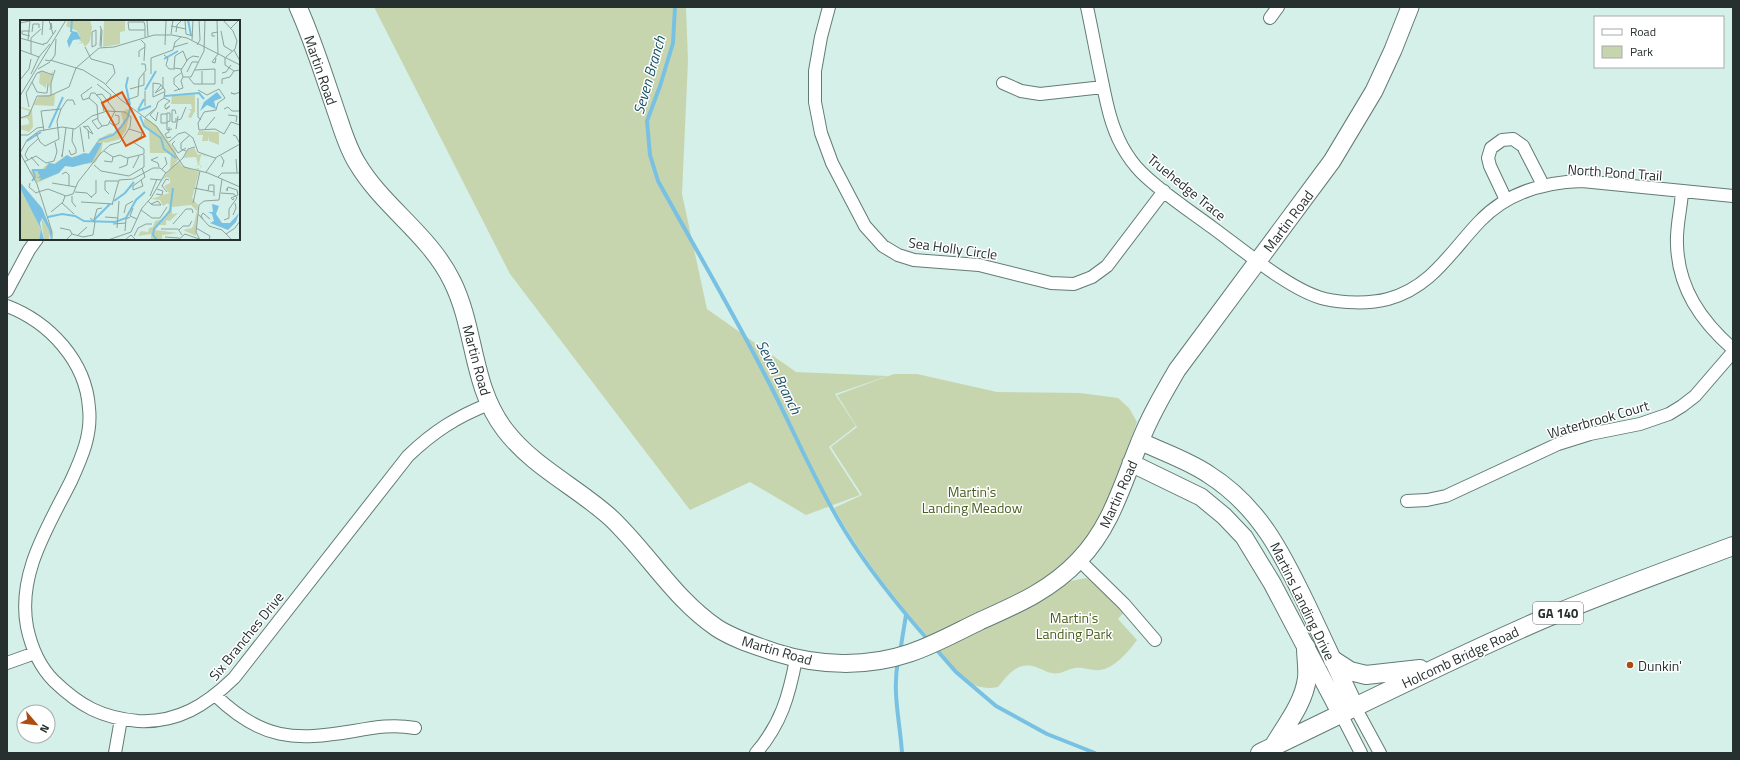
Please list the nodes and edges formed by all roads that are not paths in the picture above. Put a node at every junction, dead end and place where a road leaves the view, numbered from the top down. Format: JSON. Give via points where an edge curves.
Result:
{"nodes":[{"id":1,"x":298,"y":7,"type":"edge"},
{"id":2,"x":829,"y":7,"type":"edge"},
{"id":3,"x":1087,"y":7,"type":"edge"},
{"id":4,"x":1278,"y":7,"type":"edge"},
{"id":5,"x":1410,"y":7,"type":"edge"},
{"id":6,"x":1270,"y":18,"type":"dead end"},
{"id":7,"x":1003,"y":83,"type":"dead end"},
{"id":8,"x":1103,"y":87,"type":"junction"},
{"id":9,"x":1543,"y":185,"type":"junction"},
{"id":10,"x":1164,"y":191,"type":"junction"},
{"id":11,"x":1682,"y":192,"type":"junction"},
{"id":12,"x":1733,"y":196,"type":"edge"},
{"id":13,"x":1506,"y":200,"type":"junction"},
{"id":14,"x":36,"y":240,"type":"edge"},
{"id":15,"x":1258,"y":261,"type":"junction"},
{"id":16,"x":7,"y":291,"type":"edge"},
{"id":17,"x":7,"y":306,"type":"edge"},
{"id":18,"x":1733,"y":351,"type":"edge"},
{"id":19,"x":489,"y":404,"type":"junction"},
{"id":20,"x":1140,"y":441,"type":"junction"},
{"id":21,"x":1132,"y":464,"type":"junction"},
{"id":22,"x":1407,"y":501,"type":"dead end"},
{"id":23,"x":1733,"y":546,"type":"edge"},
{"id":24,"x":1080,"y":560,"type":"junction"},
{"id":25,"x":1154,"y":640,"type":"dead end"},
{"id":26,"x":1306,"y":647,"type":"junction"},
{"id":27,"x":35,"y":653,"type":"junction"},
{"id":28,"x":796,"y":659,"type":"junction"},
{"id":29,"x":1332,"y":660,"type":"junction"},
{"id":30,"x":7,"y":663,"type":"edge"},
{"id":31,"x":1435,"y":668,"type":"junction"},
{"id":32,"x":216,"y":696,"type":"junction"},
{"id":33,"x":1348,"y":710,"type":"junction"},
{"id":34,"x":121,"y":720,"type":"junction"},
{"id":35,"x":415,"y":728,"type":"dead end"},
{"id":36,"x":1267,"y":750,"type":"edge"},
{"id":37,"x":115,"y":753,"type":"edge"},
{"id":38,"x":756,"y":753,"type":"edge"},
{"id":39,"x":1362,"y":753,"type":"edge"},
{"id":40,"x":1380,"y":753,"type":"edge"}],
"edges":[{"from":1,"to":19,"type":"street","name":"Martin Road","via":[[312,40],[344,137],[356,162],[379,194],[430,246],[453,282],[464,312],[478,374]]},
{"from":2,"to":10,"type":"street","name":"Sea Holly Circle","via":[[820,37],[815,71],[821,133],[832,162],[865,226],[883,246],[898,255],[914,260],[979,265],[1050,283],[1074,284],[1092,277],[1107,266]]},
{"from":3,"to":8,"type":"street","name":"Truehedge Trace"},
{"from":4,"to":6,"type":"street"},
{"from":5,"to":15,"type":"street","name":"Martin Road","via":[[1390,57],[1354,127]]},
{"from":7,"to":8,"type":"street","via":[[1021,91],[1040,94]]},
{"from":8,"to":10,"type":"street","name":"Truehedge Trace","via":[[1110,120],[1122,147],[1140,171]]},
{"from":9,"to":11,"type":"street","name":"North Pond Trail","via":[[1582,181]]},
{"from":9,"to":13,"type":"street","name":"North Pond Trail"},
{"from":9,"to":13,"type":"street","via":[[1523,146],[1513,140],[1502,140],[1491,148],[1488,158]]},
{"from":10,"to":15,"type":"street","name":"Truehedge Trace"},
{"from":11,"to":12,"type":"street","name":"North Pond Trail"},
{"from":11,"to":18,"type":"street","via":[[1677,243],[1683,281],[1701,316]]},
{"from":13,"to":15,"type":"street","name":"North Pond Trail","via":[[1481,220],[1433,274],[1413,288],[1388,299],[1355,302],[1324,299],[1293,285]]},
{"from":14,"to":16,"type":"street"},
{"from":15,"to":20,"type":"street","name":"Martin Road","via":[[1177,370]]},
{"from":17,"to":27,"type":"street","name":"Six Branches Drive","via":[[34,320],[60,343],[80,374],[89,407],[89,431],[84,454],[35,556],[27,579],[24,597],[25,616]]},
{"from":18,"to":22,"type":"street","name":"Waterbrook Court","via":[[1696,396],[1669,414],[1640,424],[1590,434],[1558,444],[1446,496]]},
{"from":19,"to":28,"type":"street","name":"Martin Road","via":[[503,428],[521,449],[611,518],[699,615],[742,642]]},
{"from":19,"to":32,"type":"street","name":"Six Branches Drive","via":[[445,425],[408,456],[234,678]]},
{"from":20,"to":21,"type":"street","name":"Martin Road"},
{"from":20,"to":29,"type":"street","name":"Martins Landing Drive","via":[[1208,474],[1232,492],[1254,514],[1284,558]]},
{"from":21,"to":24,"type":"street","name":"Martin Road","via":[[1110,519]]},
{"from":21,"to":26,"type":"street","name":"Martins Landing Drive","via":[[1201,497],[1244,537]]},
{"from":23,"to":31,"type":"main road","name":"Holcomb Bridge Road","number":"GA 140","via":[[1584,602]]},
{"from":24,"to":25,"type":"street","via":[[1124,604]]},
{"from":24,"to":28,"type":"street","name":"Martin Road","via":[[1057,581],[1032,598],[911,653],[853,664]]},
{"from":26,"to":33,"type":"street","name":"Martins Landing Drive"},
{"from":26,"to":36,"type":"main road","via":[[1307,676],[1304,691],[1296,710]]},
{"from":27,"to":30,"type":"street"},
{"from":27,"to":34,"type":"street","name":"Six Branches Drive","via":[[50,677],[70,697],[94,711]]},
{"from":28,"to":38,"type":"street","via":[[790,692],[781,716]]},
{"from":29,"to":31,"type":"main road","via":[[1350,671],[1366,674]]},
{"from":29,"to":33,"type":"street","name":"Martins Landing Drive"},
{"from":31,"to":33,"type":"main road","name":"Holcomb Bridge Road","number":"GA 140"},
{"from":32,"to":34,"type":"street","name":"Six Branches Drive","via":[[194,709],[171,718],[148,721]]},
{"from":32,"to":35,"type":"street","via":[[248,722],[288,736],[320,736],[389,725]]},
{"from":33,"to":36,"type":"main road","name":"Holcomb Bridge Road","number":"GA 140"},
{"from":33,"to":39,"type":"street"},
{"from":33,"to":40,"type":"street"},
{"from":34,"to":37,"type":"street"}]}
